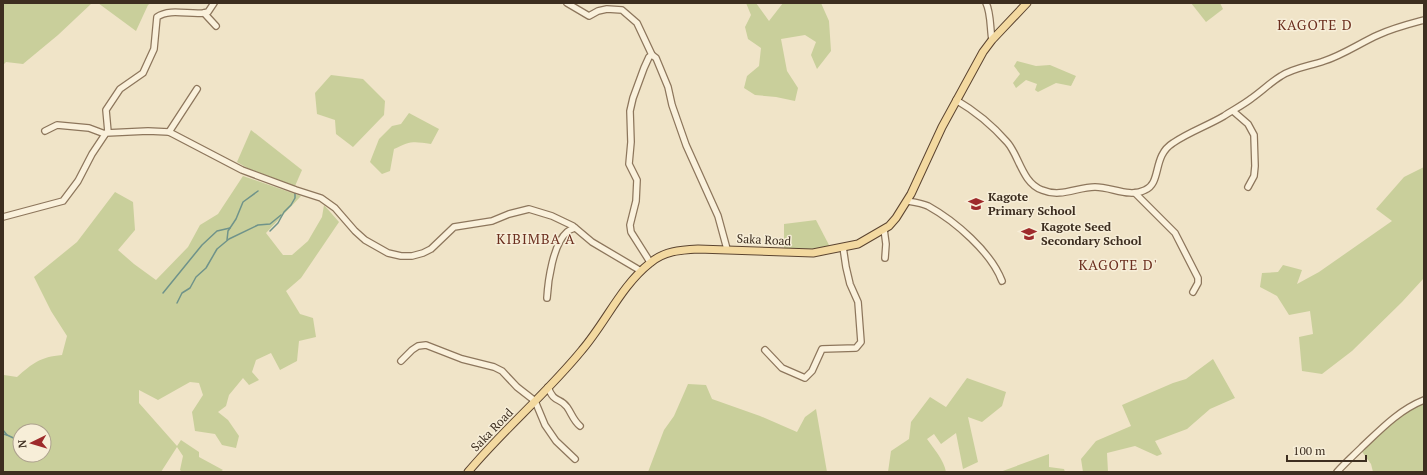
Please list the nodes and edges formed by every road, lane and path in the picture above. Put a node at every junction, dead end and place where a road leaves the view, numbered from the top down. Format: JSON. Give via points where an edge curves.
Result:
{"nodes":[{"id":1,"x":214,"y":3,"type":"edge"},
{"id":2,"x":567,"y":3,"type":"edge"},
{"id":3,"x":986,"y":3,"type":"edge"},
{"id":4,"x":1027,"y":3,"type":"edge"},
{"id":5,"x":204,"y":13,"type":"junction"},
{"id":6,"x":1424,"y":20,"type":"edge"},
{"id":7,"x":216,"y":26,"type":"dead end"},
{"id":8,"x":992,"y":40,"type":"junction"},
{"id":9,"x":652,"y":55,"type":"junction"},
{"id":10,"x":197,"y":89,"type":"dead end"},
{"id":11,"x":956,"y":100,"type":"junction"},
{"id":12,"x":1233,"y":110,"type":"junction"},
{"id":13,"x":45,"y":131,"type":"dead end"},
{"id":14,"x":169,"y":132,"type":"junction"},
{"id":15,"x":106,"y":133,"type":"junction"},
{"id":16,"x":1248,"y":187,"type":"dead end"},
{"id":17,"x":1136,"y":193,"type":"junction"},
{"id":18,"x":907,"y":201,"type":"junction"},
{"id":19,"x":3,"y":217,"type":"edge"},
{"id":20,"x":575,"y":228,"type":"junction"},
{"id":21,"x":884,"y":229,"type":"junction"},
{"id":22,"x":843,"y":247,"type":"junction"},
{"id":23,"x":727,"y":249,"type":"junction"},
{"id":24,"x":885,"y":258,"type":"dead end"},
{"id":25,"x":650,"y":262,"type":"junction"},
{"id":26,"x":641,"y":271,"type":"junction"},
{"id":27,"x":1002,"y":281,"type":"dead end"},
{"id":28,"x":1193,"y":292,"type":"dead end"},
{"id":29,"x":547,"y":298,"type":"dead end"},
{"id":30,"x":765,"y":350,"type":"dead end"},
{"id":31,"x":401,"y":361,"type":"dead end"},
{"id":32,"x":548,"y":386,"type":"junction"},
{"id":33,"x":1424,"y":400,"type":"edge"},
{"id":34,"x":535,"y":401,"type":"junction"},
{"id":35,"x":580,"y":426,"type":"dead end"},
{"id":36,"x":574,"y":459,"type":"dead end"},
{"id":37,"x":468,"y":472,"type":"edge"},
{"id":38,"x":1337,"y":472,"type":"edge"}],
"edges":[{"from":1,"to":5,"type":"street","via":[[208,12]]},
{"from":2,"to":9,"type":"street","via":[[588,16],[607,9],[622,10],[637,23]]},
{"from":3,"to":8,"type":"street","via":[[989,8]]},
{"from":4,"to":8,"type":"main road","name":"Saka Road"},
{"from":5,"to":7,"type":"street"},
{"from":5,"to":15,"type":"street","via":[[172,13],[157,17],[154,50],[143,73],[120,89],[106,110]]},
{"from":6,"to":12,"type":"street","via":[[1390,30],[1343,54],[1282,75]]},
{"from":8,"to":11,"type":"main road","name":"Saka Road"},
{"from":9,"to":23,"type":"street","via":[[656,58],[668,87],[686,145],[718,216]]},
{"from":9,"to":25,"type":"street","via":[[644,68],[630,111],[629,164],[637,180],[631,232]]},
{"from":10,"to":14,"type":"street"},
{"from":11,"to":17,"type":"street","via":[[973,110],[1009,143],[1030,181],[1040,190],[1050,193],[1099,187]]},
{"from":11,"to":18,"type":"main road","name":"Saka Road"},
{"from":12,"to":16,"type":"street","via":[[1248,124],[1254,135],[1254,176]]},
{"from":12,"to":17,"type":"street","via":[[1169,146],[1161,157],[1153,184],[1145,191]]},
{"from":13,"to":15,"type":"street","via":[[57,126],[89,128]]},
{"from":14,"to":15,"type":"street"},
{"from":14,"to":20,"type":"street","via":[[242,170],[321,198],[335,208],[365,240],[388,253],[401,256],[423,253],[431,249],[454,227],[492,221],[529,209],[552,216]]},
{"from":15,"to":19,"type":"street","via":[[63,201]]},
{"from":17,"to":28,"type":"street","via":[[1175,233],[1198,278]]},
{"from":18,"to":21,"type":"main road","name":"Saka Road","via":[[896,218]]},
{"from":18,"to":27,"type":"street","via":[[926,205],[947,218],[987,255]]},
{"from":20,"to":26,"type":"street","via":[[592,242]]},
{"from":20,"to":29,"type":"street","via":[[567,232],[557,250],[551,267]]},
{"from":21,"to":22,"type":"main road","name":"Saka Road","via":[[863,242]]},
{"from":21,"to":24,"type":"street"},
{"from":22,"to":23,"type":"main road","name":"Saka Road","via":[[813,253]]},
{"from":22,"to":30,"type":"street","via":[[849,278],[858,302],[861,342],[856,348],[822,349],[812,370],[804,378],[782,368]]},
{"from":23,"to":25,"type":"main road","name":"Saka Road","via":[[667,252]]},
{"from":25,"to":26,"type":"main road","name":"Saka Road"},
{"from":26,"to":32,"type":"main road","name":"Saka Road","via":[[589,342]]},
{"from":31,"to":34,"type":"street","via":[[418,346],[426,345],[502,371]]},
{"from":32,"to":34,"type":"main road","name":"Saka Road"},
{"from":32,"to":35,"type":"street","via":[[552,397],[566,405]]},
{"from":33,"to":38,"type":"street","via":[[1388,421]]},
{"from":34,"to":36,"type":"street","via":[[545,425],[556,442]]},
{"from":34,"to":37,"type":"main road","name":"Saka Road"}]}
